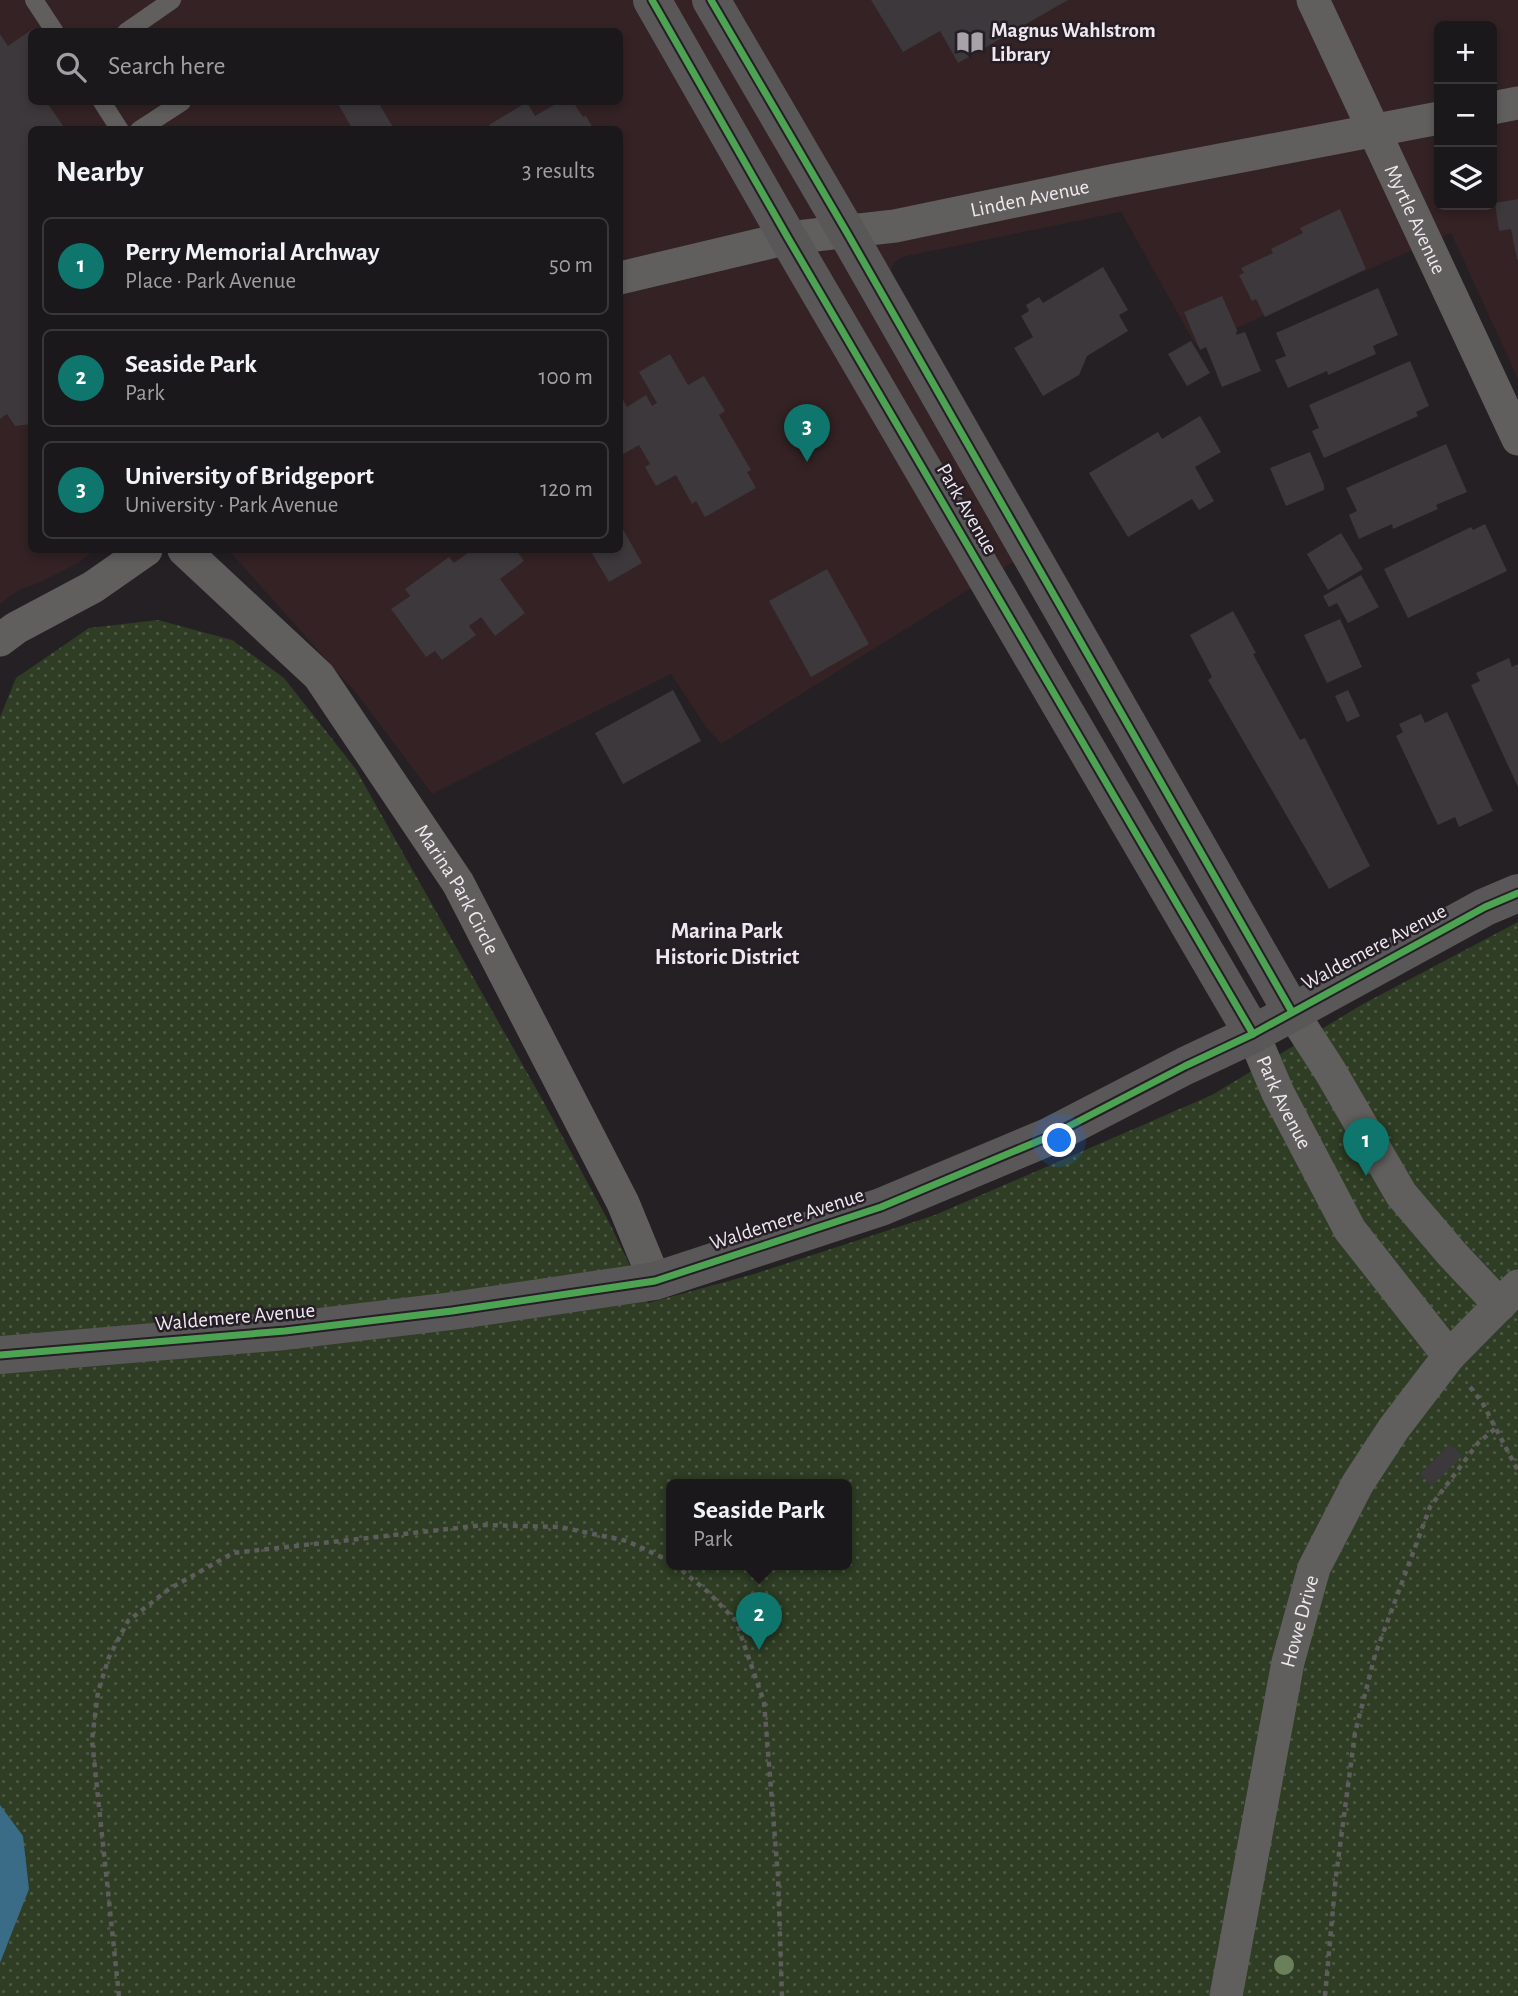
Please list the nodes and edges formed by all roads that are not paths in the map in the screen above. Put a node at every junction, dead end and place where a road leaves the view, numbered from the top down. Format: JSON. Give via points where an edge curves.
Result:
{"nodes":[{"id":1,"x":34,"y":0,"type":"edge"},
{"id":2,"x":172,"y":0,"type":"edge"},
{"id":3,"x":652,"y":0,"type":"edge"},
{"id":4,"x":711,"y":0,"type":"edge"},
{"id":5,"x":1313,"y":0,"type":"edge"},
{"id":6,"x":52,"y":28,"type":"edge"},
{"id":7,"x":132,"y":28,"type":"edge"},
{"id":8,"x":1518,"y":103,"type":"edge"},
{"id":9,"x":104,"y":105,"type":"edge"},
{"id":10,"x":177,"y":105,"type":"edge"},
{"id":11,"x":1497,"y":107,"type":"edge"},
{"id":12,"x":1434,"y":119,"type":"edge"},
{"id":13,"x":117,"y":126,"type":"edge"},
{"id":14,"x":145,"y":126,"type":"edge"},
{"id":15,"x":1375,"y":130,"type":"junction"},
{"id":16,"x":846,"y":231,"type":"junction"},
{"id":17,"x":788,"y":238,"type":"junction"},
{"id":18,"x":623,"y":277,"type":"edge"},
{"id":19,"x":1518,"y":439,"type":"edge"},
{"id":20,"x":142,"y":553,"type":"edge"},
{"id":21,"x":187,"y":553,"type":"edge"},
{"id":22,"x":0,"y":640,"type":"edge"},
{"id":23,"x":1518,"y":893,"type":"edge"},
{"id":24,"x":1292,"y":1012,"type":"junction"},
{"id":25,"x":1253,"y":1034,"type":"junction"},
{"id":26,"x":655,"y":1281,"type":"junction"},
{"id":27,"x":1509,"y":1295,"type":"edge"},
{"id":28,"x":0,"y":1355,"type":"edge"},
{"id":29,"x":1443,"y":1363,"type":"junction"},
{"id":30,"x":1226,"y":1996,"type":"edge"}],
"edges":[{"from":1,"to":6,"type":"lane"},
{"from":2,"to":7,"type":"lane"},
{"from":3,"to":17,"type":"street","name":"Park Avenue"},
{"from":4,"to":16,"type":"street","name":"Park Avenue"},
{"from":5,"to":15,"type":"street","name":"Myrtle Avenue"},
{"from":8,"to":11,"type":"street"},
{"from":9,"to":13,"type":"lane"},
{"from":10,"to":14,"type":"lane"},
{"from":12,"to":15,"type":"street","name":"Linden Avenue"},
{"from":15,"to":16,"type":"street","name":"Linden Avenue","via":[[895,226]]},
{"from":15,"to":19,"type":"street","name":"Myrtle Avenue"},
{"from":16,"to":17,"type":"street","name":"Linden Avenue"},
{"from":16,"to":24,"type":"street","name":"Park Avenue"},
{"from":17,"to":18,"type":"street","name":"Linden Avenue"},
{"from":17,"to":25,"type":"street","name":"Park Avenue"},
{"from":20,"to":22,"type":"street"},
{"from":21,"to":26,"type":"street","name":"Marina Park Circle","via":[[319,676],[458,883],[623,1203]]},
{"from":23,"to":24,"type":"street","name":"Waldemere Avenue"},
{"from":24,"to":25,"type":"street","name":"Waldemere Avenue"},
{"from":24,"to":27,"type":"street","name":"Park Avenue","via":[[1401,1194],[1452,1254]]},
{"from":25,"to":26,"type":"street","name":"Waldemere Avenue","via":[[1048,1137],[894,1201]]},
{"from":25,"to":29,"type":"street","name":"Park Avenue","via":[[1278,1093],[1350,1230]]},
{"from":26,"to":28,"type":"street","name":"Waldemere Avenue","via":[[285,1331]]},
{"from":27,"to":29,"type":"street","name":"Howe Drive"},
{"from":29,"to":30,"type":"street","name":"Howe Drive","via":[[1358,1483],[1314,1568],[1285,1675]]}]}
